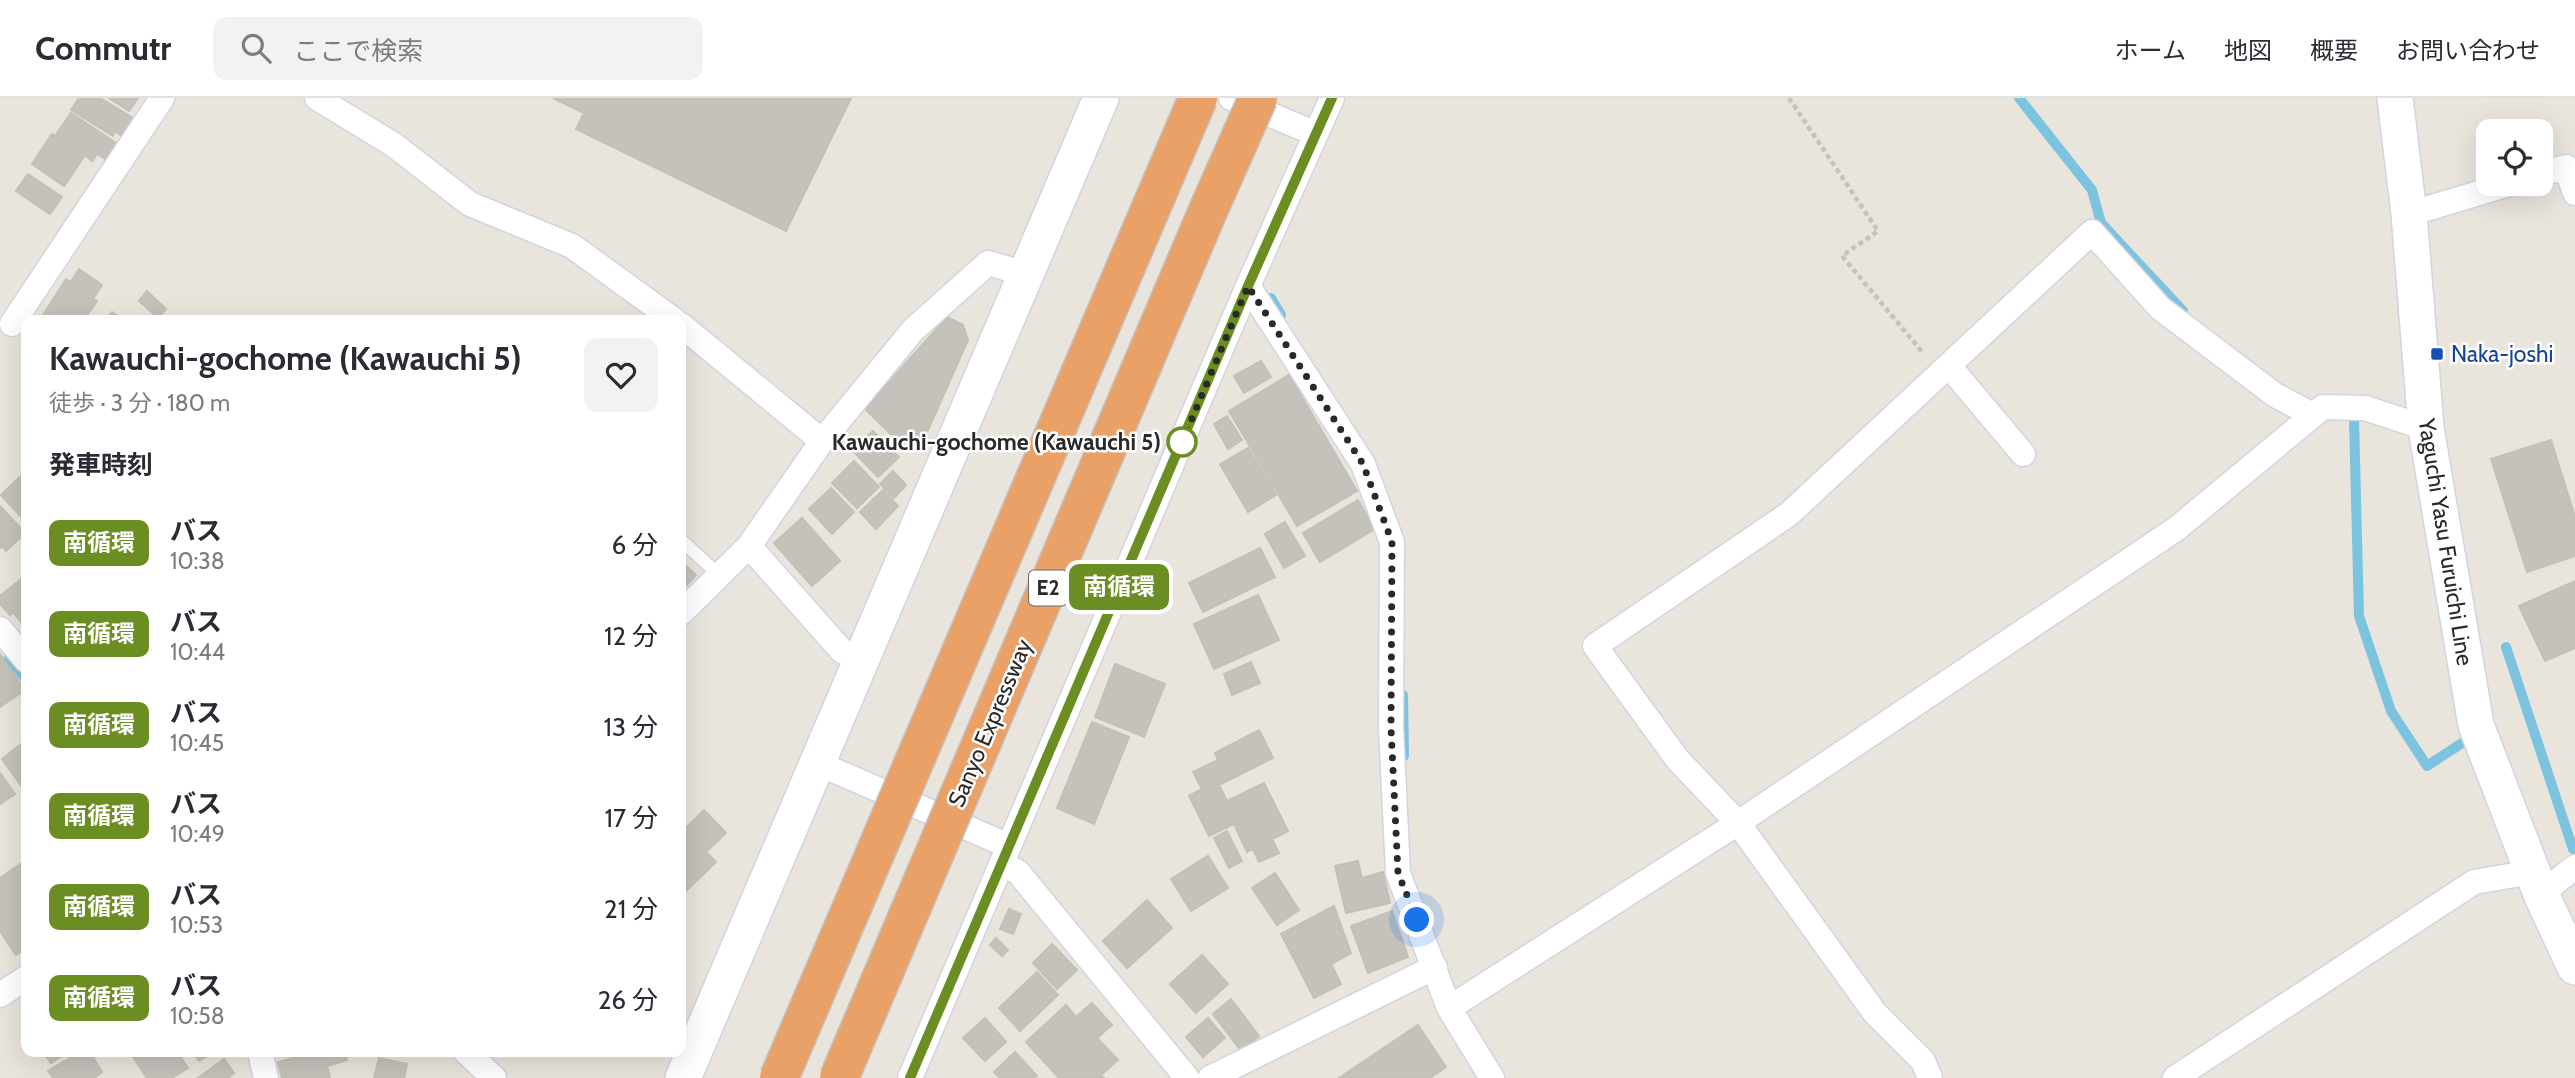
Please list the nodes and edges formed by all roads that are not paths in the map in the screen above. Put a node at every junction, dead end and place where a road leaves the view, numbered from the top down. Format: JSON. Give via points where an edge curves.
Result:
{"nodes":[{"id":1,"x":162,"y":98,"type":"edge"},
{"id":2,"x":317,"y":98,"type":"edge"},
{"id":3,"x":1101,"y":98,"type":"edge"},
{"id":4,"x":1198,"y":98,"type":"edge"},
{"id":5,"x":1231,"y":98,"type":"edge"},
{"id":6,"x":1258,"y":98,"type":"edge"},
{"id":7,"x":1332,"y":98,"type":"edge"},
{"id":8,"x":2395,"y":98,"type":"edge"},
{"id":9,"x":1316,"y":134,"type":"junction"},
{"id":10,"x":2553,"y":171,"type":"edge"},
{"id":11,"x":2575,"y":193,"type":"edge"},
{"id":12,"x":2476,"y":194,"type":"edge"},
{"id":13,"x":2409,"y":214,"type":"junction"},
{"id":14,"x":1026,"y":274,"type":"junction"},
{"id":15,"x":1248,"y":286,"type":"junction"},
{"id":16,"x":667,"y":315,"type":"edge"},
{"id":17,"x":13,"y":325,"type":"edge"},
{"id":18,"x":686,"y":329,"type":"edge"},
{"id":19,"x":1945,"y":369,"type":"junction"},
{"id":20,"x":2313,"y":415,"type":"junction"},
{"id":21,"x":2426,"y":428,"type":"junction"},
{"id":22,"x":822,"y":442,"type":"junction"},
{"id":23,"x":2024,"y":454,"type":"dead end"},
{"id":24,"x":686,"y":545,"type":"edge"},
{"id":25,"x":749,"y":546,"type":"junction"},
{"id":26,"x":719,"y":575,"type":"junction"},
{"id":27,"x":686,"y":608,"type":"edge"},
{"id":28,"x":0,"y":629,"type":"edge"},
{"id":29,"x":21,"y":654,"type":"edge"},
{"id":30,"x":862,"y":660,"type":"junction"},
{"id":31,"x":817,"y":762,"type":"junction"},
{"id":32,"x":1738,"y":823,"type":"junction"},
{"id":33,"x":1005,"y":855,"type":"junction"},
{"id":34,"x":2575,"y":867,"type":"edge"},
{"id":35,"x":2537,"y":883,"type":"junction"},
{"id":36,"x":1435,"y":967,"type":"junction"},
{"id":37,"x":2575,"y":967,"type":"edge"},
{"id":38,"x":21,"y":981,"type":"edge"},
{"id":39,"x":0,"y":995,"type":"edge"},
{"id":40,"x":1449,"y":1008,"type":"junction"},
{"id":41,"x":261,"y":1057,"type":"edge"},
{"id":42,"x":471,"y":1057,"type":"edge"},
{"id":43,"x":266,"y":1078,"type":"edge"},
{"id":44,"x":494,"y":1078,"type":"edge"},
{"id":45,"x":683,"y":1078,"type":"edge"},
{"id":46,"x":779,"y":1078,"type":"edge"},
{"id":47,"x":839,"y":1078,"type":"edge"},
{"id":48,"x":910,"y":1078,"type":"edge"},
{"id":49,"x":1186,"y":1078,"type":"edge"},
{"id":50,"x":1210,"y":1078,"type":"edge"},
{"id":51,"x":1492,"y":1078,"type":"edge"},
{"id":52,"x":1930,"y":1078,"type":"edge"},
{"id":53,"x":2175,"y":1078,"type":"edge"}],
"edges":[{"from":1,"to":17,"type":"street"},
{"from":2,"to":16,"type":"street","via":[[394,145],[470,204],[572,246]]},
{"from":3,"to":14,"type":"street"},
{"from":4,"to":46,"type":"highway","number":"E2","bridge":true},
{"from":5,"to":9,"type":"street"},
{"from":6,"to":47,"type":"highway","name":"Sanyo Expressway","number":"E2","bridge":true},
{"from":7,"to":9,"type":"street"},
{"from":8,"to":13,"type":"street","name":"Yaguchi Yasu Furuichi Line"},
{"from":9,"to":15,"type":"street"},
{"from":10,"to":11,"type":"street","via":[[2566,167]]},
{"from":12,"to":13,"type":"street"},
{"from":13,"to":21,"type":"street","name":"Yaguchi Yasu Furuichi Line"},
{"from":14,"to":22,"type":"street","via":[[988,263],[913,330]]},
{"from":14,"to":30,"type":"street"},
{"from":15,"to":33,"type":"street"},
{"from":15,"to":36,"type":"street","via":[[1363,464],[1392,542],[1391,728],[1398,873]]},
{"from":18,"to":22,"type":"street"},
{"from":19,"to":20,"type":"street","via":[[2092,232],[2160,309],[2275,395]]},
{"from":19,"to":23,"type":"street"},
{"from":19,"to":32,"type":"street","via":[[1789,514],[1595,646],[1678,760]]},
{"from":20,"to":21,"type":"street","via":[[2323,407],[2365,408]]},
{"from":20,"to":32,"type":"street","via":[[2176,529]]},
{"from":21,"to":35,"type":"street","name":"Yaguchi Yasu Furuichi Line","via":[[2476,724]]},
{"from":22,"to":25,"type":"street"},
{"from":24,"to":26,"type":"lane"},
{"from":25,"to":26,"type":"street"},
{"from":25,"to":30,"type":"street","via":[[842,651]]},
{"from":26,"to":27,"type":"street"},
{"from":28,"to":29,"type":"street"},
{"from":30,"to":31,"type":"street"},
{"from":31,"to":33,"type":"street"},
{"from":31,"to":45,"type":"street"},
{"from":32,"to":40,"type":"street"},
{"from":32,"to":52,"type":"street","via":[[1875,1013],[1923,1061]]},
{"from":33,"to":48,"type":"street"},
{"from":33,"to":49,"type":"street"},
{"from":34,"to":35,"type":"street"},
{"from":35,"to":37,"type":"street","name":"Yaguchi Yasu Furuichi Line"},
{"from":35,"to":53,"type":"street","via":[[2474,882]]},
{"from":36,"to":40,"type":"street"},
{"from":36,"to":50,"type":"street"},
{"from":38,"to":39,"type":"street"},
{"from":40,"to":51,"type":"street"},
{"from":41,"to":43,"type":"street"},
{"from":42,"to":44,"type":"street"}]}
